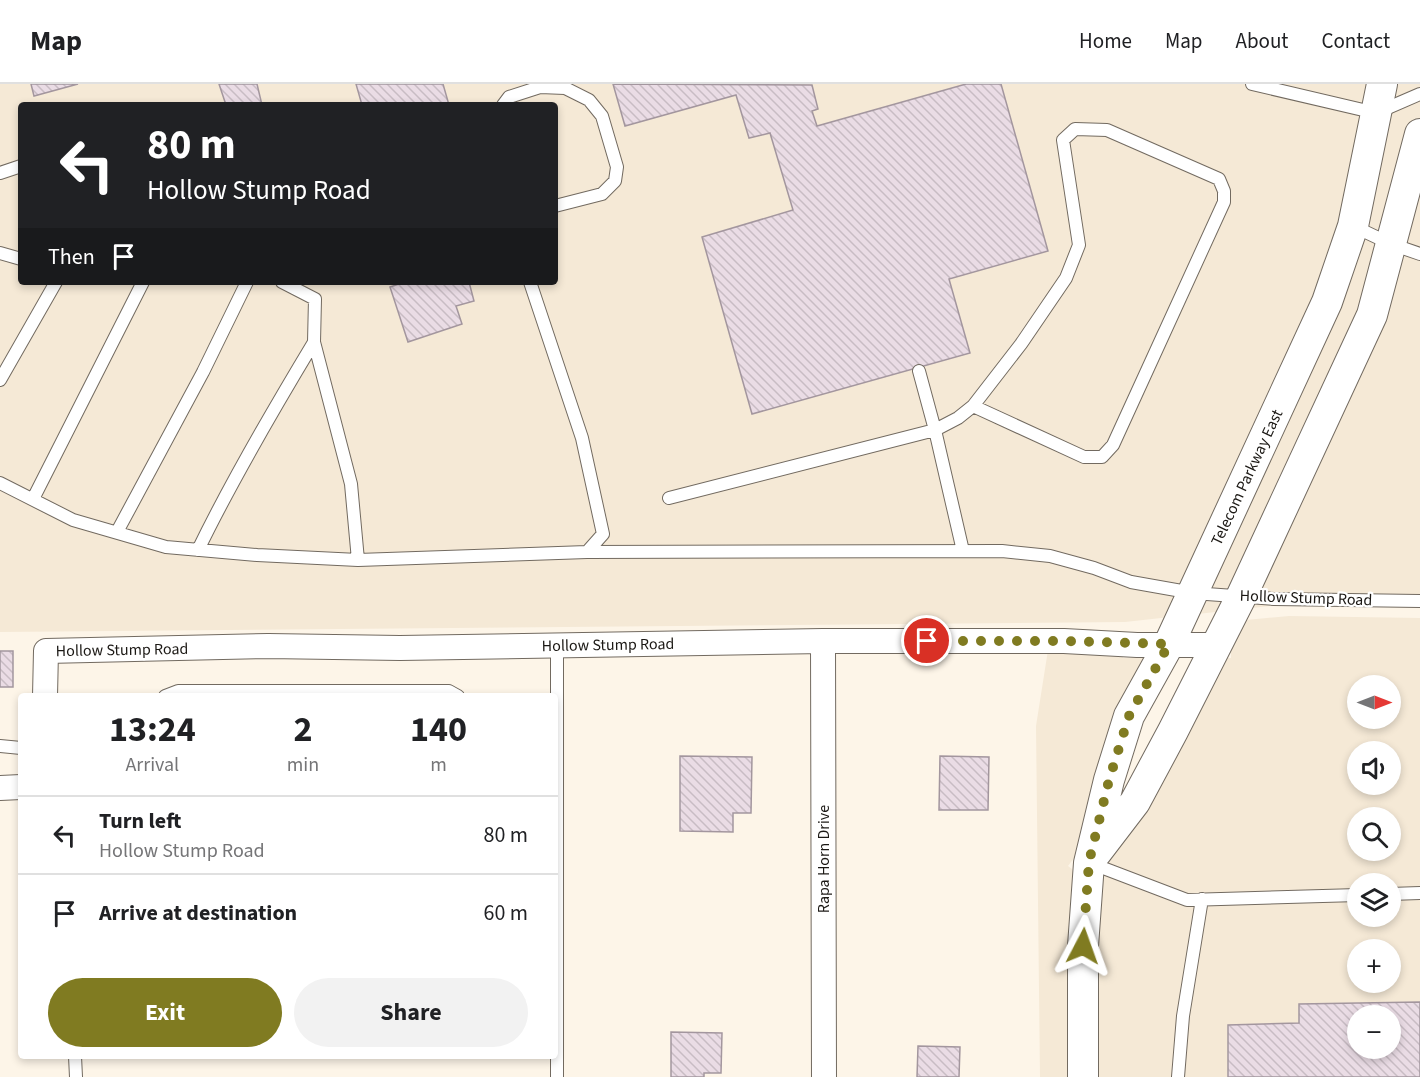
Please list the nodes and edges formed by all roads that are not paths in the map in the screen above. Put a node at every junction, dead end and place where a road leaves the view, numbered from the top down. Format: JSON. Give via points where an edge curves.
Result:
{"nodes":[{"id":1,"x":1252,"y":84,"type":"edge"},
{"id":2,"x":1382,"y":84,"type":"edge"},
{"id":3,"x":1420,"y":94,"type":"edge"},
{"id":4,"x":505,"y":102,"type":"edge"},
{"id":5,"x":1376,"y":113,"type":"junction"},
{"id":6,"x":1420,"y":134,"type":"edge"},
{"id":7,"x":18,"y":167,"type":"edge"},
{"id":8,"x":0,"y":173,"type":"edge"},
{"id":9,"x":558,"y":205,"type":"edge"},
{"id":10,"x":1353,"y":226,"type":"junction"},
{"id":11,"x":1391,"y":244,"type":"junction"},
{"id":12,"x":0,"y":252,"type":"edge"},
{"id":13,"x":1420,"y":254,"type":"edge"},
{"id":14,"x":18,"y":258,"type":"edge"},
{"id":15,"x":54,"y":285,"type":"edge"},
{"id":16,"x":141,"y":285,"type":"edge"},
{"id":17,"x":246,"y":285,"type":"edge"},
{"id":18,"x":288,"y":285,"type":"edge"},
{"id":19,"x":531,"y":285,"type":"edge"},
{"id":20,"x":314,"y":342,"type":"junction"},
{"id":21,"x":919,"y":371,"type":"dead end"},
{"id":22,"x":0,"y":380,"type":"edge"},
{"id":23,"x":973,"y":406,"type":"junction"},
{"id":24,"x":935,"y":430,"type":"junction"},
{"id":25,"x":0,"y":483,"type":"edge"},
{"id":26,"x":669,"y":498,"type":"dead end"},
{"id":27,"x":33,"y":499,"type":"junction"},
{"id":28,"x":117,"y":532,"type":"junction"},
{"id":29,"x":198,"y":550,"type":"junction"},
{"id":30,"x":963,"y":551,"type":"junction"},
{"id":31,"x":588,"y":552,"type":"junction"},
{"id":32,"x":358,"y":560,"type":"junction"},
{"id":33,"x":1193,"y":593,"type":"junction"},
{"id":34,"x":1242,"y":595,"type":"junction"},
{"id":35,"x":1420,"y":601,"type":"edge"},
{"id":36,"x":823,"y":641,"type":"junction"},
{"id":37,"x":1169,"y":644,"type":"junction"},
{"id":38,"x":556,"y":645,"type":"junction"},
{"id":39,"x":1216,"y":645,"type":"junction"},
{"id":40,"x":45,"y":693,"type":"edge"},
{"id":41,"x":173,"y":693,"type":"edge"},
{"id":42,"x":453,"y":693,"type":"edge"},
{"id":43,"x":556,"y":693,"type":"edge"},
{"id":44,"x":0,"y":746,"type":"edge"},
{"id":45,"x":18,"y":748,"type":"edge"},
{"id":46,"x":18,"y":787,"type":"edge"},
{"id":47,"x":0,"y":788,"type":"edge"},
{"id":48,"x":1089,"y":862,"type":"junction"},
{"id":49,"x":1420,"y":893,"type":"edge"},
{"id":50,"x":1401,"y":894,"type":"edge"},
{"id":51,"x":1347,"y":895,"type":"edge"},
{"id":52,"x":1202,"y":899,"type":"junction"},
{"id":53,"x":75,"y":1059,"type":"edge"},
{"id":54,"x":557,"y":1059,"type":"edge"},
{"id":55,"x":76,"y":1077,"type":"edge"},
{"id":56,"x":557,"y":1077,"type":"edge"},
{"id":57,"x":824,"y":1077,"type":"edge"},
{"id":58,"x":1083,"y":1077,"type":"edge"},
{"id":59,"x":1178,"y":1077,"type":"edge"}],
"edges":[{"from":1,"to":5,"type":"lane"},
{"from":2,"to":5,"type":"street","name":"Telecom Parkway East"},
{"from":3,"to":5,"type":"lane"},
{"from":4,"to":9,"type":"lane","via":[[540,87],[565,88],[589,100],[602,116],[617,167],[615,180],[602,194]]},
{"from":5,"to":10,"type":"street","name":"Telecom Parkway East"},
{"from":6,"to":11,"type":"street"},
{"from":7,"to":8,"type":"lane"},
{"from":10,"to":11,"type":"lane"},
{"from":10,"to":33,"type":"street","name":"Telecom Parkway East","via":[[1327,302]]},
{"from":11,"to":13,"type":"lane"},
{"from":11,"to":34,"type":"street","via":[[1372,315]]},
{"from":12,"to":14,"type":"lane"},
{"from":15,"to":22,"type":"lane"},
{"from":16,"to":27,"type":"lane"},
{"from":17,"to":28,"type":"lane"},
{"from":18,"to":20,"type":"lane","via":[[315,299]]},
{"from":19,"to":31,"type":"lane","via":[[582,438],[603,534]]},
{"from":20,"to":29,"type":"lane","via":[[227,491]]},
{"from":20,"to":32,"type":"lane","via":[[351,484]]},
{"from":21,"to":24,"type":"lane"},
{"from":23,"to":23,"type":"lane","via":[[1066,278],[1079,245],[1063,140],[1075,129],[1107,130],[1219,179],[1224,202],[1113,446],[1102,457],[1084,457]]},
{"from":23,"to":24,"type":"lane"},
{"from":24,"to":26,"type":"lane"},
{"from":24,"to":30,"type":"lane"},
{"from":25,"to":27,"type":"lane","name":"Hollow Stump Road"},
{"from":27,"to":28,"type":"lane","name":"Hollow Stump Road","via":[[73,520]]},
{"from":28,"to":29,"type":"lane","name":"Hollow Stump Road","via":[[166,547]]},
{"from":29,"to":32,"type":"lane","name":"Hollow Stump Road"},
{"from":30,"to":31,"type":"lane","name":"Hollow Stump Road"},
{"from":30,"to":33,"type":"lane","name":"Hollow Stump Road","via":[[1050,556],[1131,582]]},
{"from":31,"to":32,"type":"lane","name":"Hollow Stump Road"},
{"from":33,"to":34,"type":"lane","name":"Hollow Stump Road"},
{"from":33,"to":37,"type":"street","name":"Telecom Parkway East"},
{"from":34,"to":35,"type":"lane","name":"Hollow Stump Road"},
{"from":34,"to":39,"type":"street"},
{"from":36,"to":37,"type":"street","name":"Hollow Stump Road"},
{"from":36,"to":38,"type":"street","name":"Hollow Stump Road"},
{"from":36,"to":57,"type":"street","name":"Rapa Horn Drive"},
{"from":37,"to":39,"type":"street","name":"Hollow Stump Road"},
{"from":37,"to":48,"type":"street","name":"Telecom Parkway East","via":[[1129,716]]},
{"from":38,"to":40,"type":"street","name":"Hollow Stump Road","via":[[46,651]]},
{"from":38,"to":43,"type":"lane"},
{"from":39,"to":48,"type":"street","via":[[1135,802]]},
{"from":41,"to":42,"type":"lane"},
{"from":44,"to":45,"type":"lane"},
{"from":46,"to":47,"type":"street"},
{"from":48,"to":52,"type":"lane","via":[[1187,900]]},
{"from":48,"to":58,"type":"street","name":"Telecom Parkway East","via":[[1083,946]]},
{"from":49,"to":50,"type":"lane"},
{"from":51,"to":52,"type":"lane"},
{"from":52,"to":59,"type":"lane","via":[[1183,1016]]},
{"from":53,"to":55,"type":"lane"},
{"from":54,"to":56,"type":"lane"}]}
